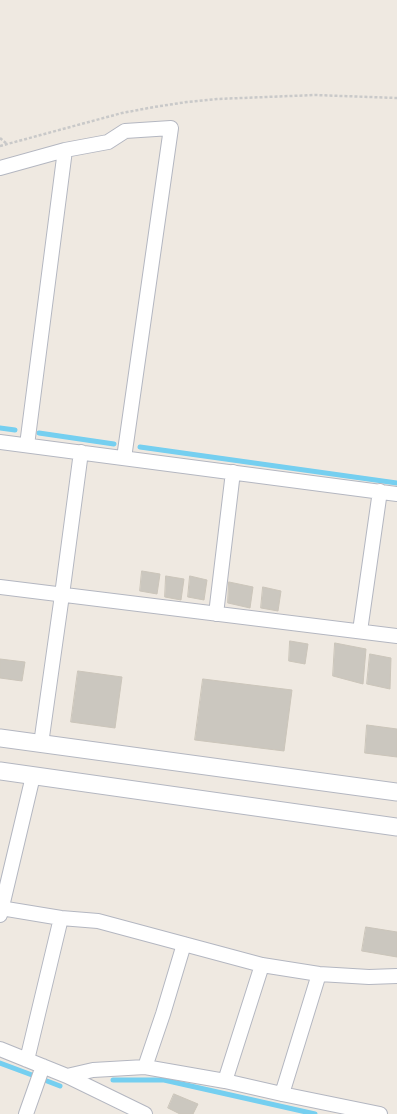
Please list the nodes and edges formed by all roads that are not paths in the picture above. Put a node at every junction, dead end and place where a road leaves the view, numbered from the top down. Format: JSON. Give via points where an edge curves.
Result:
{"nodes":[{"id":1,"x":65,"y":150,"type":"junction"},
{"id":2,"x":0,"y":168,"type":"edge"},
{"id":3,"x":0,"y":442,"type":"edge"},
{"id":4,"x":27,"y":445,"type":"junction"},
{"id":5,"x":81,"y":452,"type":"junction"},
{"id":6,"x":124,"y":458,"type":"junction"},
{"id":7,"x":233,"y":472,"type":"junction"},
{"id":8,"x":380,"y":491,"type":"junction"},
{"id":9,"x":397,"y":494,"type":"edge"},
{"id":10,"x":0,"y":587,"type":"edge"},
{"id":11,"x":62,"y":595,"type":"junction"},
{"id":12,"x":216,"y":614,"type":"junction"},
{"id":13,"x":360,"y":632,"type":"junction"},
{"id":14,"x":397,"y":636,"type":"edge"},
{"id":15,"x":0,"y":738,"type":"edge"},
{"id":16,"x":41,"y":744,"type":"junction"},
{"id":17,"x":0,"y":771,"type":"edge"},
{"id":18,"x":33,"y":776,"type":"junction"},
{"id":19,"x":397,"y":792,"type":"edge"},
{"id":20,"x":397,"y":827,"type":"edge"},
{"id":21,"x":1,"y":910,"type":"edge"},
{"id":22,"x":61,"y":918,"type":"junction"},
{"id":23,"x":184,"y":944,"type":"junction"},
{"id":24,"x":262,"y":965,"type":"junction"},
{"id":25,"x":319,"y":974,"type":"junction"},
{"id":26,"x":397,"y":976,"type":"edge"},
{"id":27,"x":0,"y":1049,"type":"edge"},
{"id":28,"x":27,"y":1060,"type":"junction"},
{"id":29,"x":43,"y":1066,"type":"junction"},
{"id":30,"x":146,"y":1067,"type":"junction"},
{"id":31,"x":67,"y":1076,"type":"junction"},
{"id":32,"x":225,"y":1081,"type":"junction"},
{"id":33,"x":282,"y":1094,"type":"junction"},
{"id":34,"x":26,"y":1114,"type":"edge"},
{"id":35,"x":145,"y":1114,"type":"edge"},
{"id":36,"x":380,"y":1114,"type":"edge"}],
"edges":[{"from":1,"to":2,"type":"street"},
{"from":1,"to":4,"type":"street"},
{"from":1,"to":6,"type":"street","via":[[108,142],[125,131],[171,128]]},
{"from":3,"to":4,"type":"street"},
{"from":4,"to":5,"type":"street"},
{"from":5,"to":6,"type":"street"},
{"from":5,"to":11,"type":"street"},
{"from":6,"to":7,"type":"street"},
{"from":7,"to":8,"type":"street"},
{"from":7,"to":12,"type":"street"},
{"from":8,"to":9,"type":"street"},
{"from":8,"to":13,"type":"street"},
{"from":10,"to":11,"type":"street"},
{"from":11,"to":12,"type":"street"},
{"from":11,"to":16,"type":"street"},
{"from":12,"to":13,"type":"street"},
{"from":13,"to":14,"type":"street"},
{"from":15,"to":16,"type":"street"},
{"from":16,"to":19,"type":"street"},
{"from":17,"to":18,"type":"street"},
{"from":18,"to":20,"type":"street"},
{"from":18,"to":21,"type":"street"},
{"from":21,"to":22,"type":"street"},
{"from":22,"to":23,"type":"street","via":[[98,921]]},
{"from":22,"to":28,"type":"street"},
{"from":23,"to":24,"type":"street"},
{"from":23,"to":30,"type":"street"},
{"from":24,"to":25,"type":"street"},
{"from":24,"to":32,"type":"street"},
{"from":25,"to":26,"type":"street"},
{"from":25,"to":33,"type":"street"},
{"from":27,"to":28,"type":"street"},
{"from":28,"to":29,"type":"street"},
{"from":29,"to":31,"type":"street"},
{"from":29,"to":34,"type":"street"},
{"from":30,"to":31,"type":"street","via":[[93,1070]]},
{"from":30,"to":32,"type":"street"},
{"from":31,"to":35,"type":"street"},
{"from":32,"to":33,"type":"street"},
{"from":33,"to":36,"type":"street"}]}
